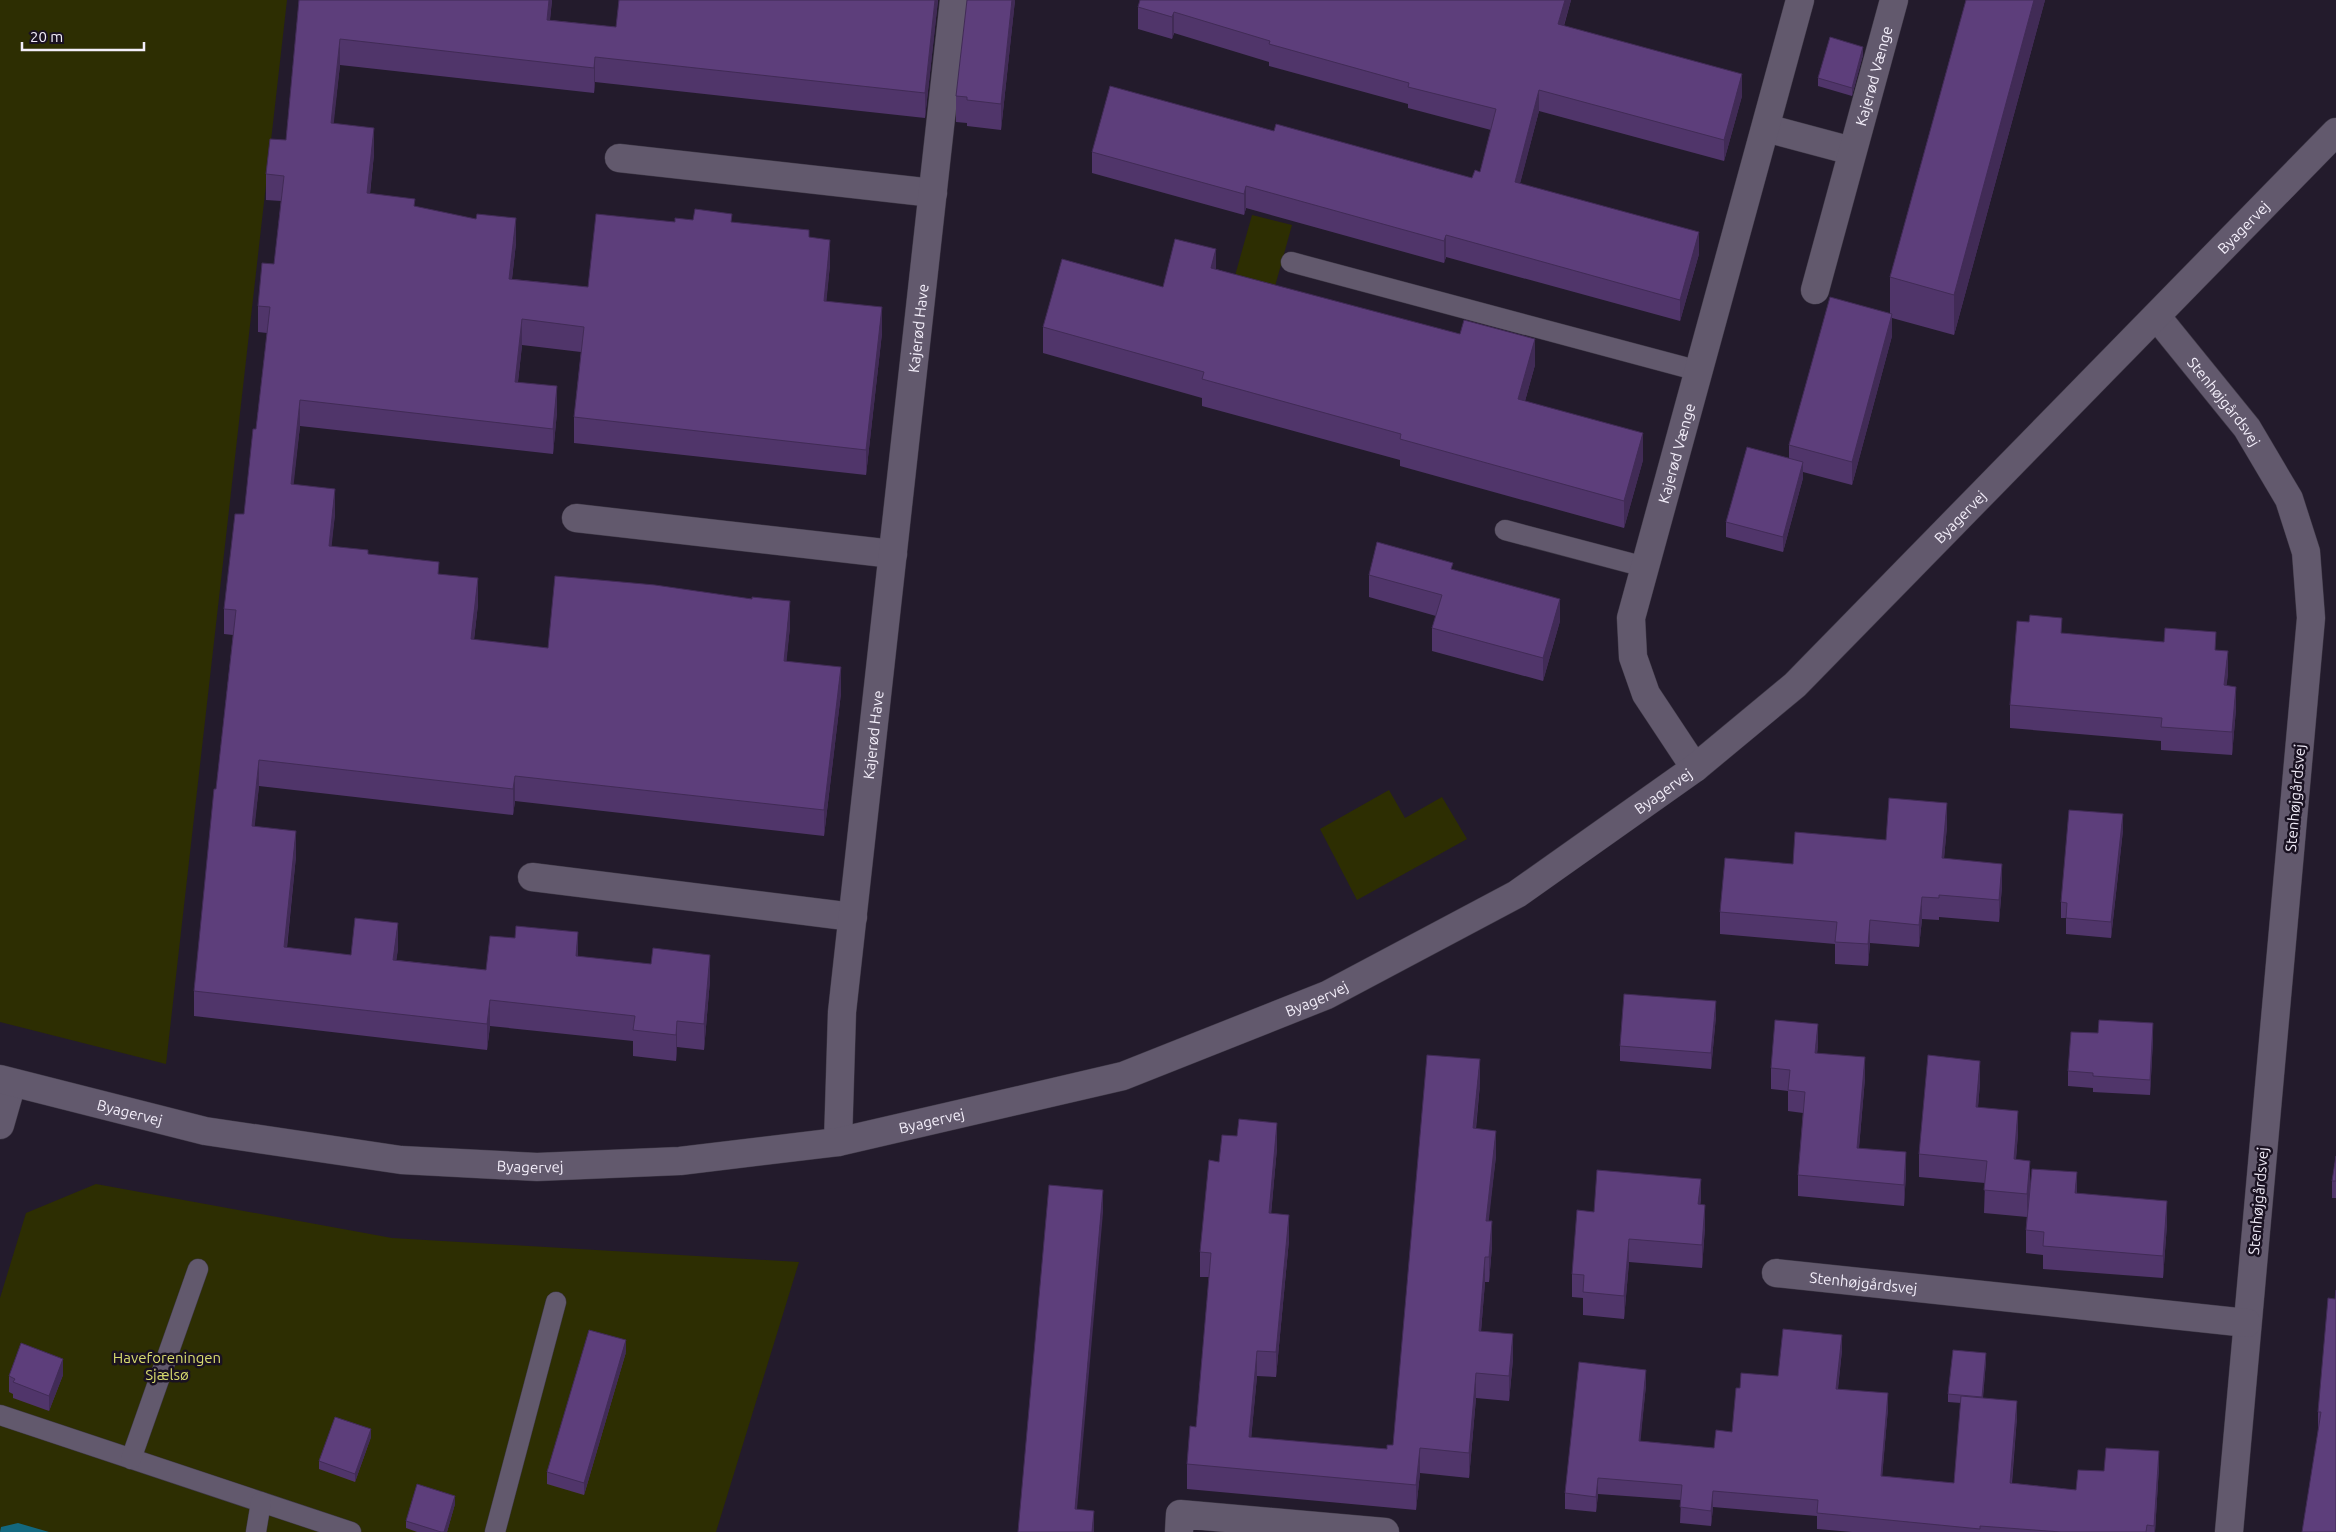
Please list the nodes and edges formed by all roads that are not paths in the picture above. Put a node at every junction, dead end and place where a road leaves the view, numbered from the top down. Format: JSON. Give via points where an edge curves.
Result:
{"nodes":[{"id":1,"x":954,"y":0,"type":"edge"},
{"id":2,"x":1894,"y":0,"type":"edge"},
{"id":3,"x":1797,"y":1,"type":"edge"},
{"id":4,"x":1766,"y":128,"type":"junction"},
{"id":5,"x":2336,"y":132,"type":"edge"},
{"id":6,"x":1852,"y":151,"type":"junction"},
{"id":7,"x":620,"y":158,"type":"dead end"},
{"id":8,"x":933,"y":192,"type":"junction"},
{"id":9,"x":1291,"y":262,"type":"dead end"},
{"id":10,"x":1815,"y":290,"type":"dead end"},
{"id":11,"x":2157,"y":317,"type":"junction"},
{"id":12,"x":1699,"y":371,"type":"junction"},
{"id":13,"x":576,"y":518,"type":"dead end"},
{"id":14,"x":1505,"y":530,"type":"dead end"},
{"id":15,"x":893,"y":554,"type":"junction"},
{"id":16,"x":1645,"y":567,"type":"junction"},
{"id":17,"x":1695,"y":768,"type":"junction"},
{"id":18,"x":532,"y":877,"type":"dead end"},
{"id":19,"x":852,"y":917,"type":"junction"},
{"id":20,"x":6,"y":1081,"type":"edge"},
{"id":21,"x":0,"y":1125,"type":"edge"},
{"id":22,"x":838,"y":1142,"type":"junction"},
{"id":23,"x":198,"y":1269,"type":"dead end"},
{"id":24,"x":1776,"y":1273,"type":"dead end"},
{"id":25,"x":556,"y":1302,"type":"dead end"},
{"id":26,"x":2247,"y":1323,"type":"junction"},
{"id":27,"x":0,"y":1415,"type":"edge"},
{"id":28,"x":131,"y":1459,"type":"junction"},
{"id":29,"x":261,"y":1502,"type":"junction"},
{"id":30,"x":256,"y":1532,"type":"edge"},
{"id":31,"x":351,"y":1532,"type":"edge"},
{"id":32,"x":495,"y":1532,"type":"edge"},
{"id":33,"x":1179,"y":1532,"type":"edge"},
{"id":34,"x":1385,"y":1532,"type":"edge"},
{"id":35,"x":2229,"y":1532,"type":"edge"}],
"edges":[{"from":1,"to":8,"type":"street","name":"Kajerød Have"},
{"from":2,"to":6,"type":"street","name":"Kajerød Vænge"},
{"from":3,"to":4,"type":"street","name":"Kajerød Vænge"},
{"from":4,"to":6,"type":"street"},
{"from":4,"to":12,"type":"street","name":"Kajerød Vænge"},
{"from":5,"to":11,"type":"street","name":"Byagervej"},
{"from":6,"to":10,"type":"street","name":"Kajerød Vænge"},
{"from":7,"to":8,"type":"street"},
{"from":8,"to":15,"type":"street","name":"Kajerød Have"},
{"from":9,"to":12,"type":"lane"},
{"from":11,"to":17,"type":"street","name":"Byagervej","via":[[1795,684]]},
{"from":11,"to":26,"type":"street","name":"Stenhøjgårdsvej","via":[[2247,428],[2289,499],[2306,552],[2310,618],[2306,681]]},
{"from":12,"to":16,"type":"street","name":"Kajerød Vænge"},
{"from":13,"to":15,"type":"street"},
{"from":14,"to":16,"type":"lane"},
{"from":15,"to":19,"type":"street","name":"Kajerød Have"},
{"from":16,"to":17,"type":"street","name":"Kajerød Vænge","via":[[1631,618],[1633,657],[1646,694]]},
{"from":17,"to":22,"type":"street","name":"Byagervej","via":[[1517,894],[1327,994],[1123,1076]]},
{"from":18,"to":19,"type":"street"},
{"from":19,"to":22,"type":"street","name":"Kajerød Have","via":[[842,1012]]},
{"from":20,"to":21,"type":"street"},
{"from":20,"to":22,"type":"street","name":"Byagervej","via":[[205,1132],[401,1160],[537,1167],[680,1161]]},
{"from":23,"to":28,"type":"lane"},
{"from":24,"to":26,"type":"street","name":"Stenhøjgårdsvej"},
{"from":25,"to":32,"type":"lane"},
{"from":26,"to":35,"type":"street","name":"Stenhøjgårdsvej"},
{"from":27,"to":28,"type":"lane"},
{"from":28,"to":29,"type":"lane"},
{"from":29,"to":30,"type":"lane"},
{"from":29,"to":31,"type":"lane"},
{"from":33,"to":34,"type":"street","via":[[1180,1514]]}]}
